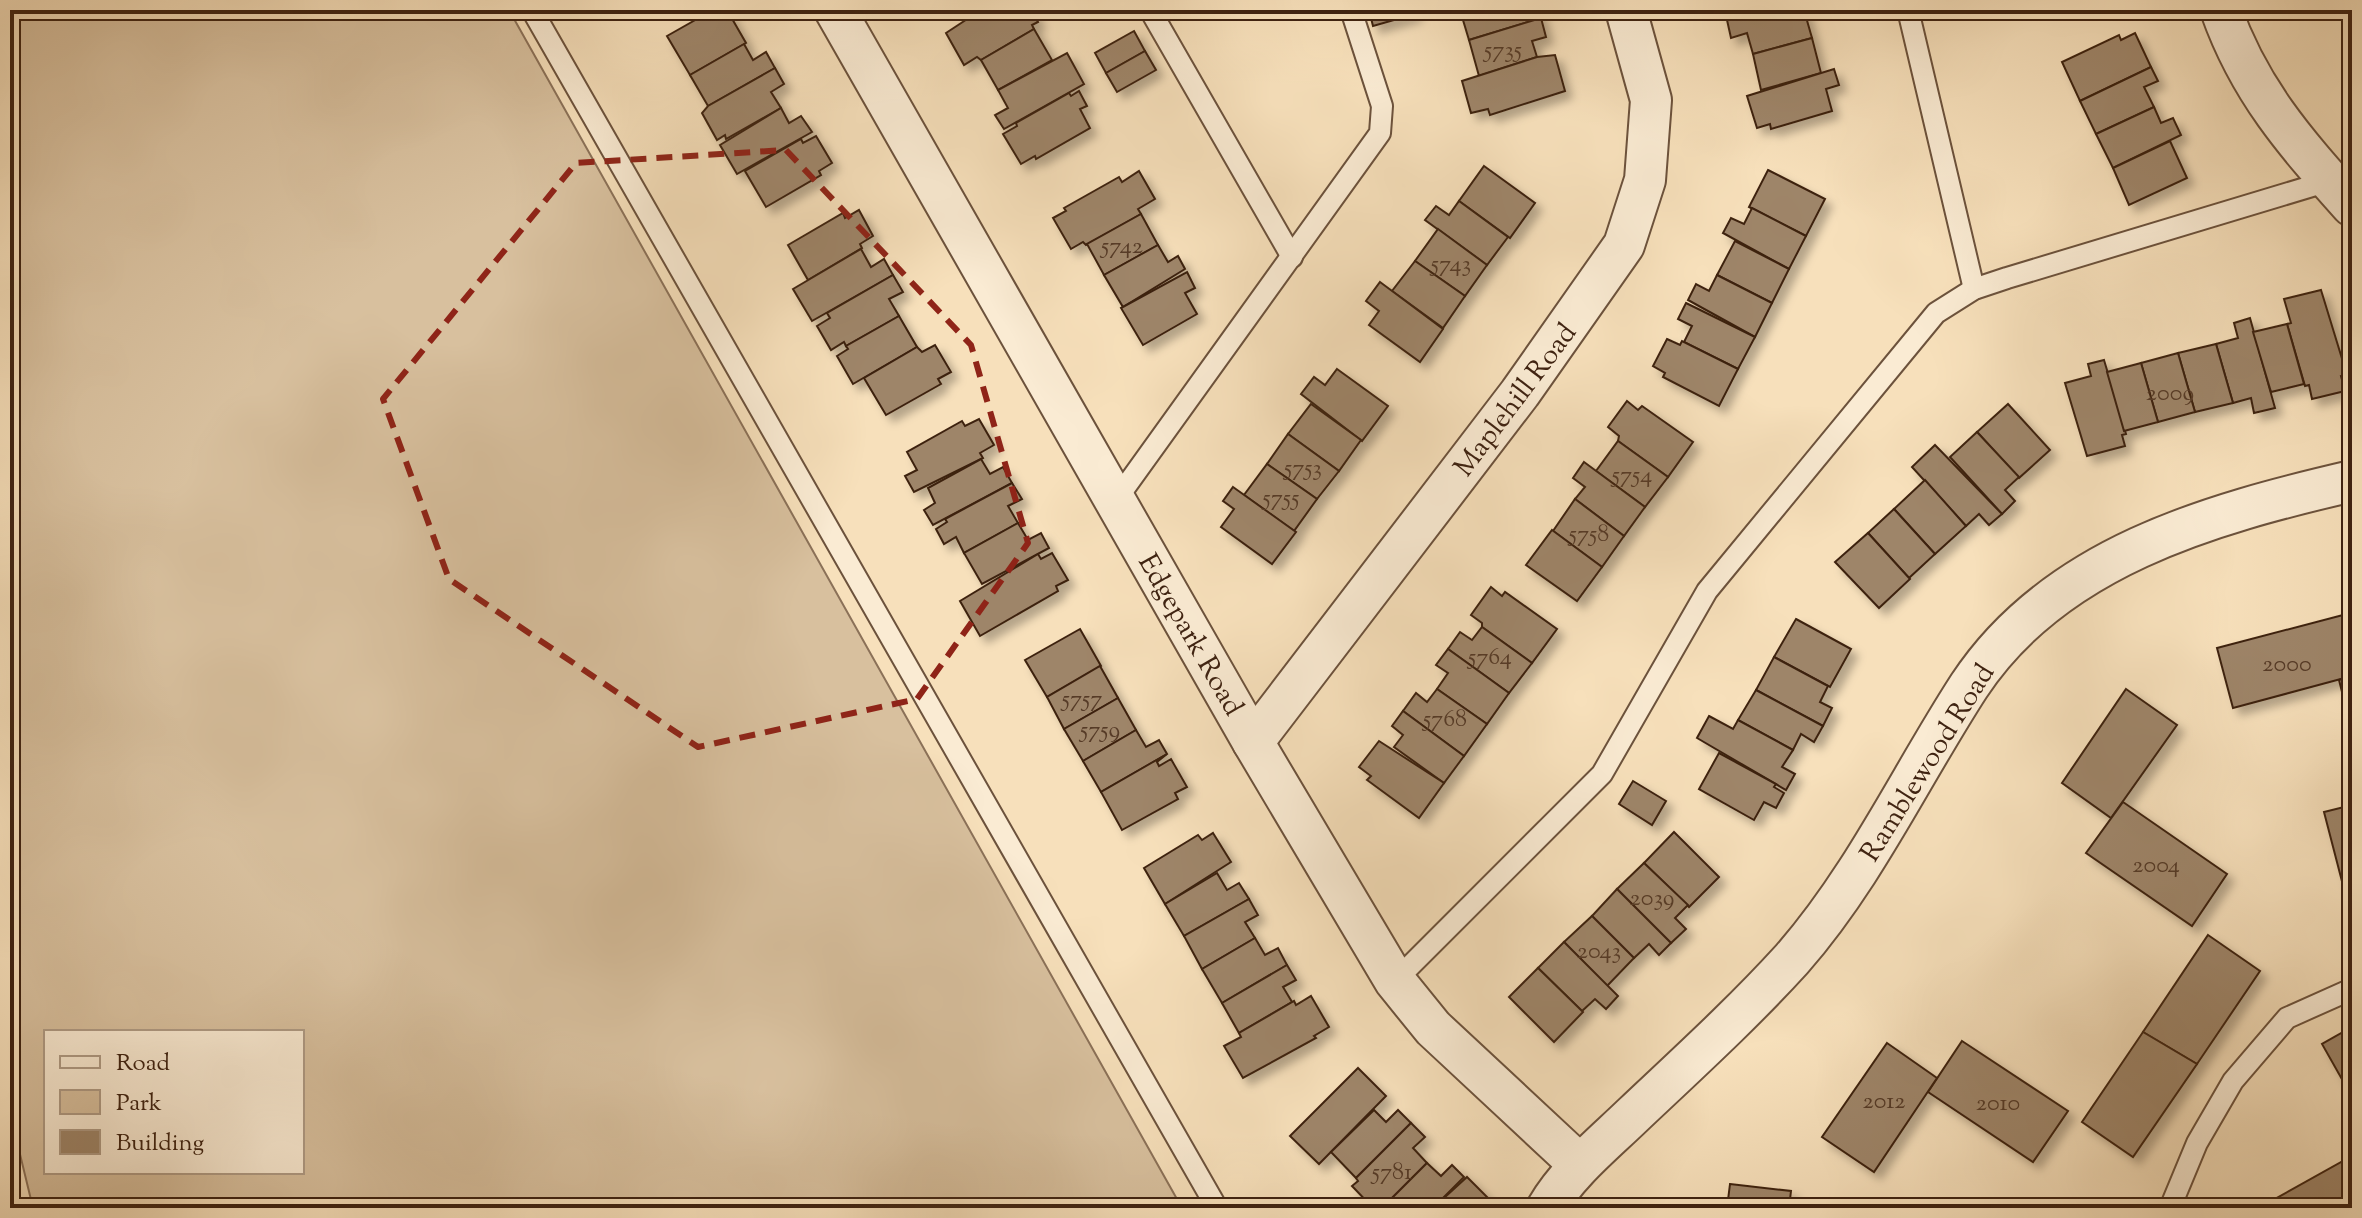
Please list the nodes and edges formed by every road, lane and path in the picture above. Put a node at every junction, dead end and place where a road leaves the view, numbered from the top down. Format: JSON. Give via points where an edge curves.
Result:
{"nodes":[{"id":1,"x":532,"y":10,"type":"edge"},
{"id":2,"x":835,"y":10,"type":"edge"},
{"id":3,"x":1150,"y":10,"type":"edge"},
{"id":4,"x":1351,"y":10,"type":"edge"},
{"id":5,"x":1626,"y":10,"type":"edge"},
{"id":6,"x":1908,"y":10,"type":"edge"},
{"id":7,"x":2221,"y":10,"type":"edge"},
{"id":8,"x":2344,"y":186,"type":"edge"},
{"id":9,"x":1292,"y":257,"type":"junction"},
{"id":10,"x":1974,"y":289,"type":"junction"},
{"id":11,"x":2352,"y":481,"type":"edge"},
{"id":12,"x":1116,"y":500,"type":"junction"},
{"id":13,"x":1253,"y":742,"type":"junction"},
{"id":14,"x":1395,"y":981,"type":"junction"},
{"id":15,"x":2352,"y":989,"type":"edge"},
{"id":16,"x":1580,"y":1165,"type":"junction"},
{"id":17,"x":1217,"y":1208,"type":"edge"},
{"id":18,"x":1547,"y":1208,"type":"edge"},
{"id":19,"x":2170,"y":1208,"type":"edge"}],
"edges":[{"from":1,"to":17,"type":"lane"},
{"from":2,"to":12,"type":"street","name":"Edgepark Road"},
{"from":3,"to":9,"type":"lane"},
{"from":4,"to":9,"type":"lane","via":[[1382,106],[1380,133]]},
{"from":5,"to":13,"type":"street","name":"Maplehill Road","via":[[1651,100],[1645,180],[1624,245],[1520,393]]},
{"from":6,"to":10,"type":"lane"},
{"from":7,"to":8,"type":"street","via":[[2237,55],[2288,135]]},
{"from":8,"to":10,"type":"lane"},
{"from":9,"to":12,"type":"lane"},
{"from":10,"to":14,"type":"lane","via":[[1936,313],[1707,591],[1602,774]]},
{"from":11,"to":16,"type":"street","name":"Ramblewood Road","via":[[2193,523],[2125,553],[2046,601],[2004,640],[1971,684],[1872,849],[1799,951],[1755,1001]]},
{"from":12,"to":13,"type":"street","name":"Edgepark Road"},
{"from":13,"to":14,"type":"street","name":"Edgepark Road"},
{"from":14,"to":16,"type":"street","name":"Edgepark Road","via":[[1433,1028]]},
{"from":15,"to":19,"type":"lane","via":[[2287,1018],[2233,1081],[2197,1143]]},
{"from":16,"to":18,"type":"street"}]}
